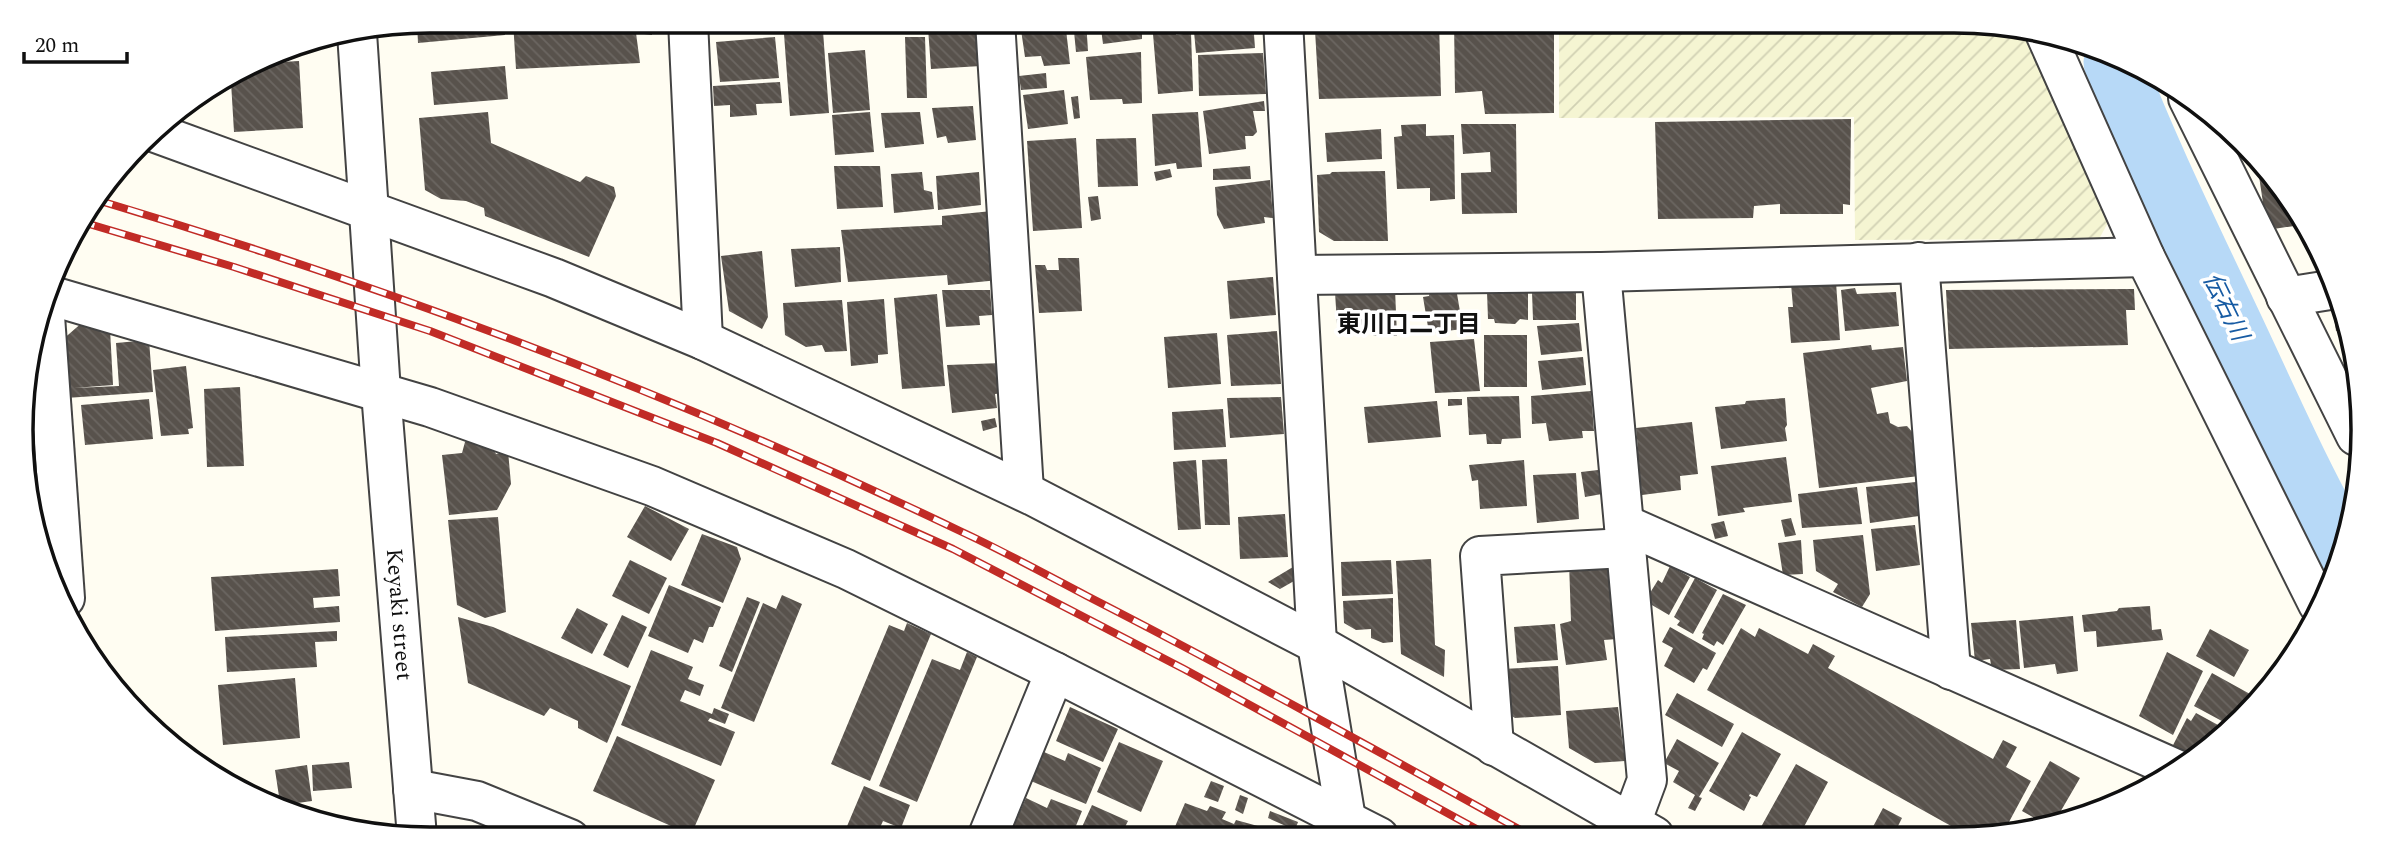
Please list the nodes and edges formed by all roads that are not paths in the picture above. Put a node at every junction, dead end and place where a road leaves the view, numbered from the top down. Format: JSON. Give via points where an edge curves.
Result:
{"nodes":[{"id":1,"x":689,"y":33,"type":"edge"},
{"id":2,"x":996,"y":33,"type":"edge"},
{"id":3,"x":1284,"y":33,"type":"edge"},
{"id":4,"x":357,"y":40,"type":"edge"},
{"id":5,"x":2051,"y":46,"type":"edge"},
{"id":6,"x":2197,"y":116,"type":"edge"},
{"id":7,"x":164,"y":136,"type":"edge"},
{"id":8,"x":368,"y":210,"type":"junction"},
{"id":9,"x":2145,"y":257,"type":"junction"},
{"id":10,"x":1919,"y":262,"type":"junction"},
{"id":11,"x":1601,"y":272,"type":"junction"},
{"id":12,"x":1297,"y":275,"type":"junction"},
{"id":13,"x":2326,"y":291,"type":"edge"},
{"id":14,"x":56,"y":297,"type":"edge"},
{"id":15,"x":2286,"y":297,"type":"junction"},
{"id":16,"x":45,"y":336,"type":"edge"},
{"id":17,"x":703,"y":340,"type":"junction"},
{"id":18,"x":381,"y":391,"type":"junction"},
{"id":19,"x":2351,"y":426,"type":"edge"},
{"id":20,"x":1024,"y":491,"type":"junction"},
{"id":21,"x":45,"y":515,"type":"edge"},
{"id":22,"x":1625,"y":536,"type":"junction"},
{"id":23,"x":58,"y":568,"type":"edge"},
{"id":24,"x":2314,"y":596,"type":"edge"},
{"id":25,"x":1317,"y":644,"type":"junction"},
{"id":26,"x":1951,"y":670,"type":"junction"},
{"id":27,"x":1055,"y":672,"type":"junction"},
{"id":28,"x":1494,"y":747,"type":"junction"},
{"id":29,"x":2166,"y":765,"type":"edge"},
{"id":30,"x":413,"y":789,"type":"junction"},
{"id":31,"x":416,"y":826,"type":"edge"},
{"id":32,"x":541,"y":827,"type":"edge"},
{"id":33,"x":992,"y":827,"type":"edge"},
{"id":34,"x":1347,"y":827,"type":"edge"},
{"id":35,"x":1637,"y":827,"type":"edge"},
{"id":36,"x":1642,"y":827,"type":"edge"}],
"edges":[{"from":1,"to":17,"type":"street"},
{"from":2,"to":20,"type":"street"},
{"from":3,"to":12,"type":"street"},
{"from":4,"to":8,"type":"street"},
{"from":5,"to":9,"type":"street"},
{"from":6,"to":15,"type":"street"},
{"from":7,"to":8,"type":"street"},
{"from":8,"to":17,"type":"street","via":[[554,278]]},
{"from":8,"to":18,"type":"street","name":"Keyaki street"},
{"from":9,"to":10,"type":"street"},
{"from":9,"to":24,"type":"street"},
{"from":10,"to":11,"type":"street"},
{"from":10,"to":26,"type":"street"},
{"from":11,"to":12,"type":"street"},
{"from":11,"to":22,"type":"street"},
{"from":12,"to":25,"type":"street"},
{"from":13,"to":15,"type":"street"},
{"from":14,"to":18,"type":"street"},
{"from":15,"to":19,"type":"street"},
{"from":16,"to":21,"type":"street"},
{"from":17,"to":20,"type":"street"},
{"from":18,"to":27,"type":"street","via":[[652,486],[846,569]]},
{"from":18,"to":30,"type":"street","name":"Keyaki street"},
{"from":20,"to":25,"type":"street"},
{"from":21,"to":23,"type":"street"},
{"from":22,"to":26,"type":"street"},
{"from":22,"to":28,"type":"street","via":[[1480,556]]},
{"from":22,"to":36,"type":"street","via":[[1647,780]]},
{"from":25,"to":28,"type":"street"},
{"from":25,"to":34,"type":"street"},
{"from":26,"to":29,"type":"street"},
{"from":27,"to":33,"type":"street"},
{"from":27,"to":34,"type":"street"},
{"from":28,"to":35,"type":"street"},
{"from":30,"to":31,"type":"street","name":"Keyaki street"},
{"from":30,"to":32,"type":"street","via":[[477,801]]}]}
